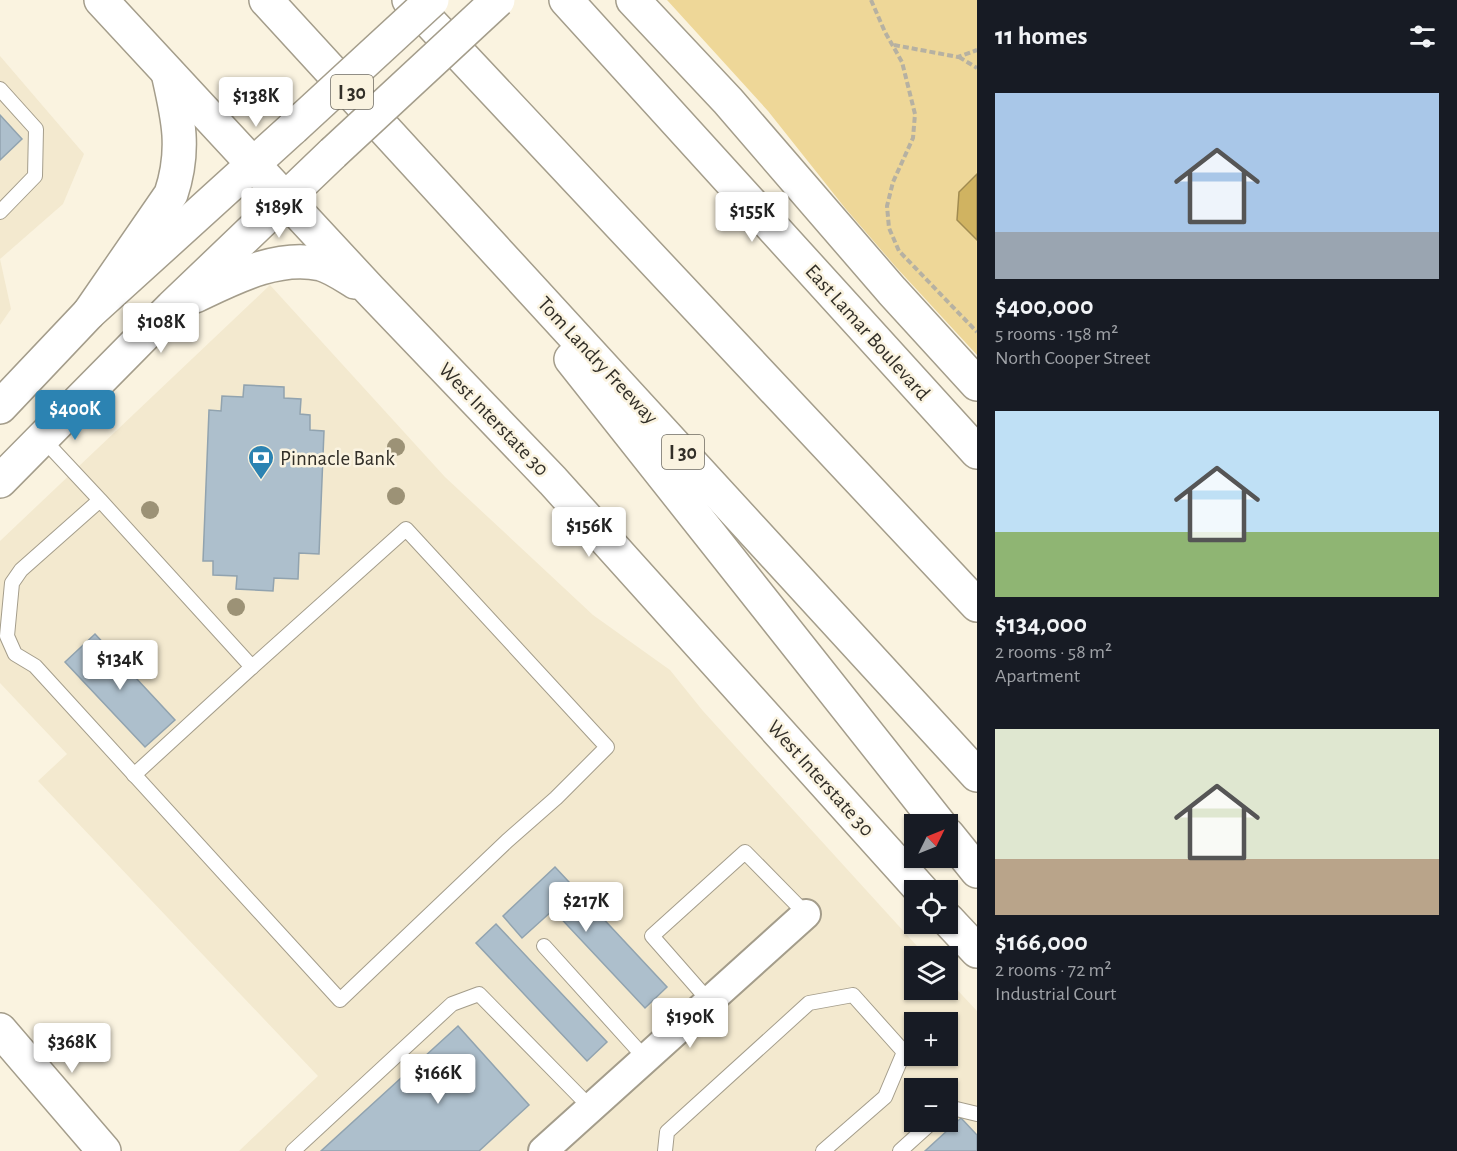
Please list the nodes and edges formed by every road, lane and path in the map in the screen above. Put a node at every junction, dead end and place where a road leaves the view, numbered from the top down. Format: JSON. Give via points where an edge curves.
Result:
{"nodes":[{"id":1,"x":101,"y":0,"type":"edge"},
{"id":2,"x":266,"y":0,"type":"edge"},
{"id":3,"x":409,"y":0,"type":"edge"},
{"id":4,"x":432,"y":0,"type":"edge"},
{"id":5,"x":498,"y":0,"type":"edge"},
{"id":6,"x":566,"y":0,"type":"edge"},
{"id":7,"x":633,"y":0,"type":"edge"},
{"id":8,"x":871,"y":0,"type":"edge"},
{"id":9,"x":894,"y":45,"type":"junction"},
{"id":10,"x":977,"y":50,"type":"edge"},
{"id":11,"x":958,"y":57,"type":"junction"},
{"id":12,"x":977,"y":68,"type":"edge"},
{"id":13,"x":168,"y":73,"type":"junction"},
{"id":14,"x":0,"y":90,"type":"edge"},
{"id":15,"x":388,"y":131,"type":"junction"},
{"id":16,"x":255,"y":165,"type":"junction"},
{"id":17,"x":286,"y":199,"type":"junction"},
{"id":18,"x":0,"y":212,"type":"edge"},
{"id":19,"x":370,"y":290,"type":"junction"},
{"id":20,"x":171,"y":307,"type":"junction"},
{"id":21,"x":79,"y":324,"type":"junction"},
{"id":22,"x":977,"y":332,"type":"edge"},
{"id":23,"x":977,"y":384,"type":"edge"},
{"id":24,"x":0,"y":407,"type":"edge"},
{"id":25,"x":42,"y":438,"type":"junction"},
{"id":26,"x":977,"y":452,"type":"edge"},
{"id":27,"x":0,"y":481,"type":"edge"},
{"id":28,"x":100,"y":500,"type":"junction"},
{"id":29,"x":977,"y":604,"type":"edge"},
{"id":30,"x":252,"y":667,"type":"junction"},
{"id":31,"x":134,"y":775,"type":"junction"},
{"id":32,"x":977,"y":775,"type":"edge"},
{"id":33,"x":931,"y":814,"type":"edge"},
{"id":34,"x":958,"y":847,"type":"edge"},
{"id":35,"x":977,"y":871,"type":"edge"},
{"id":36,"x":912,"y":880,"type":"edge"},
{"id":37,"x":806,"y":914,"type":"joint"},
{"id":38,"x":958,"y":931,"type":"edge"},
{"id":39,"x":544,"y":946,"type":"dead end"},
{"id":40,"x":977,"y":951,"type":"edge"},
{"id":41,"x":709,"y":1001,"type":"junction"},
{"id":42,"x":0,"y":1030,"type":"edge"},
{"id":43,"x":645,"y":1058,"type":"junction"},
{"id":44,"x":591,"y":1107,"type":"junction"},
{"id":45,"x":958,"y":1109,"type":"edge"},
{"id":46,"x":977,"y":1114,"type":"edge"},
{"id":47,"x":921,"y":1132,"type":"edge"},
{"id":48,"x":98,"y":1149,"type":"edge"},
{"id":49,"x":293,"y":1151,"type":"edge"},
{"id":50,"x":543,"y":1151,"type":"edge"},
{"id":51,"x":665,"y":1151,"type":"edge"},
{"id":52,"x":823,"y":1151,"type":"edge"},
{"id":53,"x":900,"y":1151,"type":"edge"}],
"edges":[{"from":1,"to":13,"type":"main road","name":"West Interstate 30"},
{"from":2,"to":15,"type":"main road","name":"Tom Landry Freeway","number":"I 30"},
{"from":3,"to":29,"type":"main road"},
{"from":4,"to":16,"type":"main road","bridge":true},
{"from":5,"to":17,"type":"main road","bridge":true},
{"from":6,"to":26,"type":"main road","name":"East Lamar Boulevard"},
{"from":7,"to":23,"type":"main road","via":[[728,101]]},
{"from":8,"to":9,"type":"path"},
{"from":9,"to":11,"type":"path"},
{"from":9,"to":22,"type":"path","via":[[915,114],[913,138],[892,182],[887,206],[889,228],[899,251]]},
{"from":10,"to":11,"type":"path"},
{"from":11,"to":12,"type":"path"},
{"from":13,"to":16,"type":"main road","name":"West Interstate 30"},
{"from":13,"to":21,"type":"main road","via":[[181,145],[171,194]]},
{"from":14,"to":18,"type":"lane","via":[[36,129],[35,176]]},
{"from":15,"to":32,"type":"main road","name":"Tom Landry Freeway","number":"I 30"},
{"from":15,"to":33,"type":"main road"},
{"from":16,"to":17,"type":"main road","name":"West Interstate 30"},
{"from":16,"to":21,"type":"main road"},
{"from":17,"to":19,"type":"main road","name":"West Interstate 30"},
{"from":17,"to":20,"type":"main road"},
{"from":19,"to":20,"type":"main road","via":[[322,264],[273,265],[238,276]]},
{"from":19,"to":36,"type":"main road","name":"West Interstate 30","via":[[553,480]]},
{"from":20,"to":25,"type":"main road"},
{"from":21,"to":24,"type":"main road"},
{"from":21,"to":25,"type":"main road","via":[[71,361],[33,406]]},
{"from":25,"to":27,"type":"main road"},
{"from":25,"to":28,"type":"lane"},
{"from":28,"to":30,"type":"lane"},
{"from":28,"to":31,"type":"lane","via":[[21,570],[12,583],[7,636],[15,654],[35,666]]},
{"from":30,"to":31,"type":"lane"},
{"from":30,"to":31,"type":"lane","via":[[406,529],[607,747],[340,1000]]},
{"from":34,"to":35,"type":"main road"},
{"from":37,"to":41,"type":"street"},
{"from":37,"to":41,"type":"lane","via":[[745,852],[652,936]]},
{"from":38,"to":40,"type":"main road"},
{"from":39,"to":43,"type":"lane"},
{"from":41,"to":43,"type":"street"},
{"from":42,"to":48,"type":"main road"},
{"from":43,"to":44,"type":"street"},
{"from":44,"to":49,"type":"lane","via":[[479,994],[452,1004]]},
{"from":44,"to":50,"type":"street"},
{"from":45,"to":46,"type":"lane"},
{"from":47,"to":53,"type":"lane"},
{"from":51,"to":52,"type":"lane","via":[[667,1132],[809,1003],[853,995],[904,1052],[885,1097]]}]}
